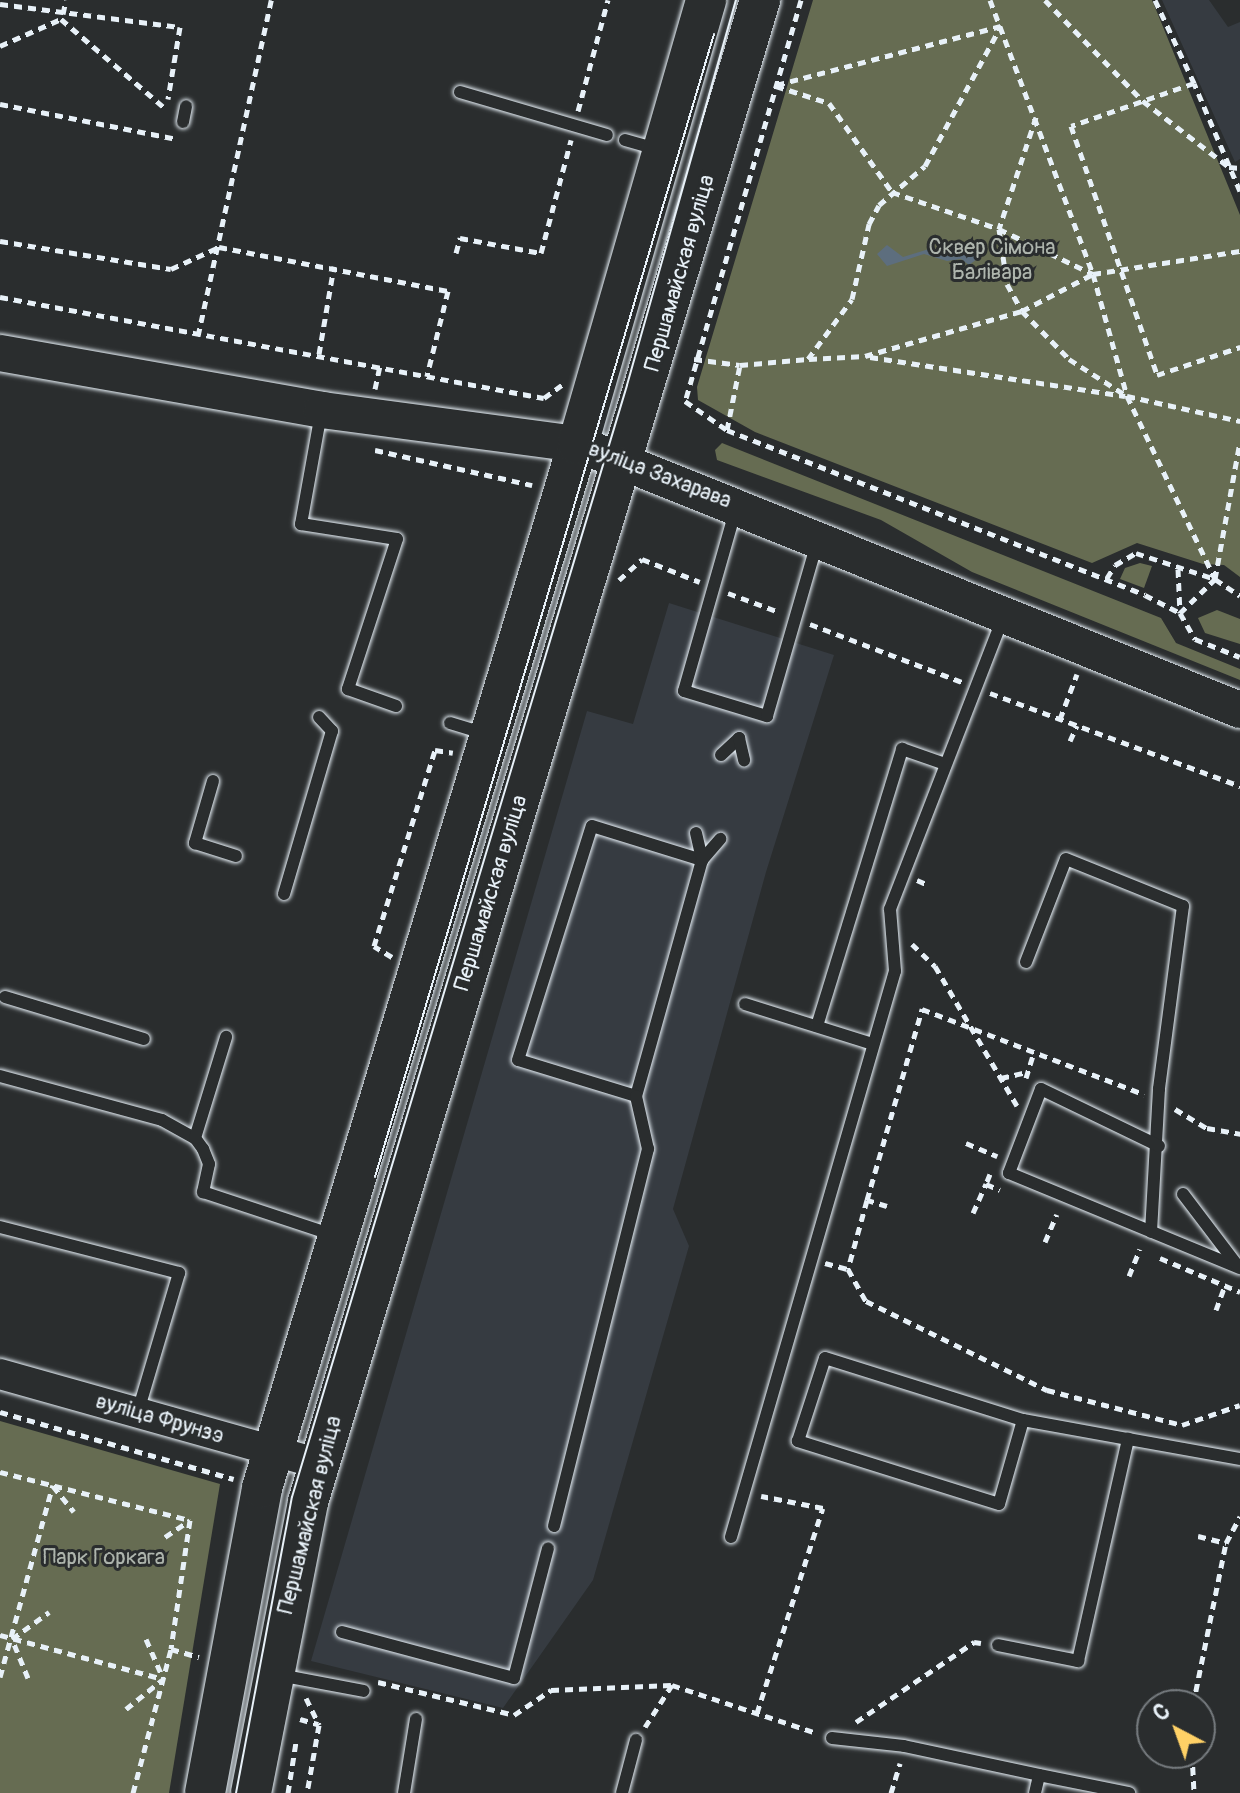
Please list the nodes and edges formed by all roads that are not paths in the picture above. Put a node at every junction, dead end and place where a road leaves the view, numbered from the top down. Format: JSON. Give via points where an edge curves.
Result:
{"nodes":[{"id":1,"x":706,"y":0,"type":"edge"},
{"id":2,"x":760,"y":0,"type":"edge"},
{"id":3,"x":460,"y":92,"type":"dead end"},
{"id":4,"x":186,"y":106,"type":"dead end"},
{"id":5,"x":183,"y":122,"type":"dead end"},
{"id":6,"x":607,"y":135,"type":"dead end"},
{"id":7,"x":0,"y":353,"type":"edge"},
{"id":8,"x":322,"y":410,"type":"junction"},
{"id":9,"x":578,"y":444,"type":"junction"},
{"id":10,"x":625,"y":459,"type":"junction"},
{"id":11,"x":737,"y":505,"type":"junction"},
{"id":12,"x":818,"y":538,"type":"junction"},
{"id":13,"x":1004,"y":615,"type":"junction"},
{"id":14,"x":396,"y":706,"type":"dead end"},
{"id":15,"x":1240,"y":710,"type":"edge"},
{"id":16,"x":748,"y":711,"type":"junction"},
{"id":17,"x":319,"y":717,"type":"dead end"},
{"id":18,"x":450,"y":723,"type":"dead end"},
{"id":19,"x":489,"y":735,"type":"junction"},
{"id":20,"x":739,"y":738,"type":"junction"},
{"id":21,"x":721,"y":755,"type":"dead end"},
{"id":22,"x":744,"y":760,"type":"dead end"},
{"id":23,"x":945,"y":764,"type":"junction"},
{"id":24,"x":213,"y":781,"type":"dead end"},
{"id":25,"x":696,"y":833,"type":"dead end"},
{"id":26,"x":720,"y":839,"type":"dead end"},
{"id":27,"x":236,"y":856,"type":"dead end"},
{"id":28,"x":702,"y":860,"type":"junction"},
{"id":29,"x":284,"y":894,"type":"dead end"},
{"id":30,"x":1026,"y":962,"type":"dead end"},
{"id":31,"x":5,"y":997,"type":"dead end"},
{"id":32,"x":745,"y":1004,"type":"dead end"},
{"id":33,"x":817,"y":1026,"type":"junction"},
{"id":34,"x":226,"y":1037,"type":"dead end"},
{"id":35,"x":144,"y":1039,"type":"dead end"},
{"id":36,"x":873,"y":1044,"type":"junction"},
{"id":37,"x":0,"y":1076,"type":"edge"},
{"id":38,"x":636,"y":1096,"type":"junction"},
{"id":39,"x":195,"y":1138,"type":"junction"},
{"id":40,"x":1159,"y":1146,"type":"junction"},
{"id":41,"x":1183,"y":1194,"type":"dead end"},
{"id":42,"x":0,"y":1227,"type":"edge"},
{"id":43,"x":1151,"y":1232,"type":"junction"},
{"id":44,"x":338,"y":1236,"type":"junction"},
{"id":45,"x":1240,"y":1268,"type":"edge"},
{"id":46,"x":0,"y":1374,"type":"edge"},
{"id":47,"x":138,"y":1413,"type":"junction"},
{"id":48,"x":1023,"y":1420,"type":"junction"},
{"id":49,"x":1128,"y":1439,"type":"junction"},
{"id":50,"x":273,"y":1451,"type":"junction"},
{"id":51,"x":1240,"y":1459,"type":"edge"},
{"id":52,"x":320,"y":1464,"type":"junction"},
{"id":53,"x":554,"y":1526,"type":"dead end"},
{"id":54,"x":731,"y":1537,"type":"dead end"},
{"id":55,"x":548,"y":1548,"type":"dead end"},
{"id":56,"x":342,"y":1632,"type":"dead end"},
{"id":57,"x":998,"y":1645,"type":"road end"},
{"id":58,"x":284,"y":1676,"type":"junction"},
{"id":59,"x":364,"y":1691,"type":"dead end"},
{"id":60,"x":416,"y":1719,"type":"dead end"},
{"id":61,"x":832,"y":1738,"type":"road end"},
{"id":62,"x":636,"y":1740,"type":"road end"},
{"id":63,"x":1039,"y":1775,"type":"junction"},
{"id":64,"x":205,"y":1793,"type":"edge"},
{"id":65,"x":251,"y":1793,"type":"edge"},
{"id":66,"x":404,"y":1793,"type":"edge"},
{"id":67,"x":622,"y":1793,"type":"edge"},
{"id":68,"x":1035,"y":1793,"type":"edge"},
{"id":69,"x":1129,"y":1793,"type":"edge"}],
"edges":[{"from":1,"to":9,"type":"main road","via":[[644,145]]},
{"from":2,"to":10,"type":"main road","name":"Першамайская вуліца"},
{"from":3,"to":6,"type":"lane"},
{"from":4,"to":5,"type":"lane"},
{"from":7,"to":8,"type":"main road","name":"вуліца Захарава"},
{"from":8,"to":9,"type":"main road","name":"вуліца Захарава"},
{"from":8,"to":14,"type":"lane","via":[[301,524],[397,539],[348,689]]},
{"from":9,"to":10,"type":"main road","name":"вуліца Захарава"},
{"from":9,"to":19,"type":"main road"},
{"from":10,"to":11,"type":"main road","name":"вуліца Захарава"},
{"from":10,"to":52,"type":"main road","name":"Першамайская вуліца"},
{"from":11,"to":12,"type":"main road","name":"вуліца Захарава"},
{"from":11,"to":16,"type":"lane","via":[[684,691]]},
{"from":12,"to":13,"type":"main road","name":"вуліца Захарава"},
{"from":12,"to":16,"type":"lane","via":[[767,716]]},
{"from":13,"to":15,"type":"main road","name":"вуліца Захарава"},
{"from":13,"to":23,"type":"lane"},
{"from":16,"to":20,"type":"lane"},
{"from":17,"to":29,"type":"lane","via":[[332,731]]},
{"from":18,"to":19,"type":"lane"},
{"from":19,"to":44,"type":"main road"},
{"from":20,"to":21,"type":"lane"},
{"from":20,"to":22,"type":"lane"},
{"from":23,"to":33,"type":"lane","via":[[902,749]]},
{"from":23,"to":36,"type":"lane","via":[[890,909],[895,971]]},
{"from":24,"to":27,"type":"lane","via":[[195,843]]},
{"from":25,"to":28,"type":"lane"},
{"from":26,"to":28,"type":"lane"},
{"from":28,"to":38,"type":"lane"},
{"from":28,"to":38,"type":"lane","via":[[592,826],[518,1060]]},
{"from":30,"to":40,"type":"lane","via":[[1066,859],[1183,906]]},
{"from":31,"to":35,"type":"lane"},
{"from":32,"to":33,"type":"lane"},
{"from":33,"to":36,"type":"lane"},
{"from":34,"to":39,"type":"lane"},
{"from":36,"to":54,"type":"lane"},
{"from":37,"to":39,"type":"lane","via":[[162,1120]]},
{"from":38,"to":53,"type":"lane","via":[[648,1149]]},
{"from":39,"to":44,"type":"lane","via":[[209,1164],[203,1192]]},
{"from":40,"to":43,"type":"lane"},
{"from":40,"to":43,"type":"lane","via":[[1041,1089],[1009,1173]]},
{"from":41,"to":45,"type":"lane"},
{"from":42,"to":47,"type":"lane","via":[[179,1273]]},
{"from":43,"to":45,"type":"lane"},
{"from":44,"to":50,"type":"main road"},
{"from":46,"to":47,"type":"street","name":"вуліца Фрунзэ"},
{"from":47,"to":50,"type":"street","name":"вуліца Фрунзэ"},
{"from":48,"to":48,"type":"lane","via":[[825,1358],[798,1441],[999,1504]]},
{"from":48,"to":49,"type":"lane"},
{"from":49,"to":51,"type":"lane"},
{"from":49,"to":57,"type":"lane","via":[[1078,1661]]},
{"from":50,"to":52,"type":"street","name":"вуліца Фрунзэ"},
{"from":50,"to":64,"type":"main road"},
{"from":52,"to":58,"type":"main road","name":"Першамайская вуліца"},
{"from":55,"to":56,"type":"lane","via":[[514,1678]]},
{"from":58,"to":59,"type":"lane"},
{"from":58,"to":65,"type":"main road","name":"Першамайская вуліца"},
{"from":60,"to":66,"type":"lane"},
{"from":61,"to":63,"type":"lane","via":[[904,1746]]},
{"from":62,"to":67,"type":"lane"},
{"from":63,"to":68,"type":"lane"},
{"from":63,"to":69,"type":"lane"}]}
